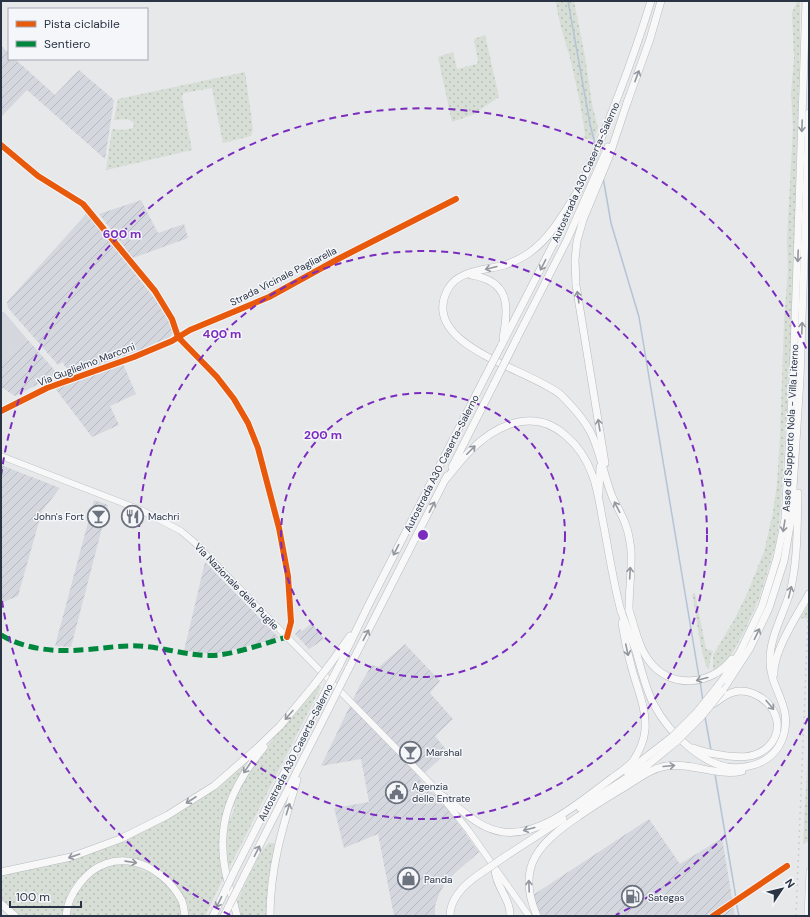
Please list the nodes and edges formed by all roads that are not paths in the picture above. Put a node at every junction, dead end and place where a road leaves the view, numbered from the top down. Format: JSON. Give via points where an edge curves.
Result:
{"nodes":[{"id":1,"x":651,"y":1,"type":"edge"},
{"id":2,"x":661,"y":1,"type":"edge"},
{"id":3,"x":806,"y":2,"type":"edge"},
{"id":4,"x":809,"y":114,"type":"edge"},
{"id":5,"x":1,"y":144,"type":"edge"},
{"id":6,"x":579,"y":189,"type":"junction"},
{"id":7,"x":593,"y":190,"type":"junction"},
{"id":8,"x":456,"y":200,"type":"dead end"},
{"id":9,"x":467,"y":274,"type":"junction"},
{"id":10,"x":178,"y":337,"type":"junction"},
{"id":11,"x":501,"y":346,"type":"junction"},
{"id":12,"x":1,"y":411,"type":"edge"},
{"id":13,"x":798,"y":418,"type":"junction"},
{"id":14,"x":1,"y":456,"type":"edge"},
{"id":15,"x":599,"y":457,"type":"junction"},
{"id":16,"x":606,"y":477,"type":"junction"},
{"id":17,"x":446,"y":480,"type":"junction"},
{"id":18,"x":599,"y":499,"type":"junction"},
{"id":19,"x":809,"y":594,"type":"edge"},
{"id":20,"x":629,"y":610,"type":"junction"},
{"id":21,"x":621,"y":612,"type":"junction"},
{"id":22,"x":362,"y":618,"type":"junction"},
{"id":23,"x":287,"y":637,"type":"junction"},
{"id":24,"x":747,"y":640,"type":"junction"},
{"id":25,"x":636,"y":652,"type":"junction"},
{"id":26,"x":775,"y":683,"type":"junction"},
{"id":27,"x":722,"y":694,"type":"junction"},
{"id":28,"x":280,"y":726,"type":"junction"},
{"id":29,"x":677,"y":739,"type":"junction"},
{"id":30,"x":709,"y":757,"type":"junction"},
{"id":31,"x":303,"y":759,"type":"junction"},
{"id":32,"x":647,"y":765,"type":"junction"},
{"id":33,"x":731,"y":770,"type":"junction"},
{"id":34,"x":602,"y":787,"type":"junction"},
{"id":35,"x":441,"y":795,"type":"junction"},
{"id":36,"x":609,"y":796,"type":"junction"},
{"id":37,"x":564,"y":813,"type":"junction"},
{"id":38,"x":547,"y":828,"type":"junction"},
{"id":39,"x":787,"y":866,"type":"dead end"},
{"id":40,"x":495,"y":869,"type":"junction"},
{"id":41,"x":809,"y":871,"type":"edge"},
{"id":42,"x":1,"y":872,"type":"edge"},
{"id":43,"x":1,"y":904,"type":"edge"},
{"id":44,"x":15,"y":916,"type":"edge"},
{"id":45,"x":66,"y":916,"type":"edge"},
{"id":46,"x":185,"y":916,"type":"edge"},
{"id":47,"x":212,"y":916,"type":"edge"},
{"id":48,"x":224,"y":916,"type":"edge"},
{"id":49,"x":237,"y":916,"type":"edge"},
{"id":50,"x":270,"y":916,"type":"edge"},
{"id":51,"x":450,"y":916,"type":"edge"},
{"id":52,"x":510,"y":916,"type":"edge"},
{"id":53,"x":528,"y":916,"type":"edge"},
{"id":54,"x":537,"y":916,"type":"edge"},
{"id":55,"x":713,"y":916,"type":"edge"},
{"id":56,"x":807,"y":916,"type":"edge"}],
"edges":[{"from":1,"to":6,"type":"highway","name":"Autostrada A30 Caserta-Salerno","via":[[609,120]]},
{"from":7,"to":2,"type":"highway","name":"Autostrada A30 Caserta-Salerno","one_way":true,"via":[[650,39]]},
{"from":3,"to":24,"type":"highway","name":"Asse di Supporto Nola - Villa Literno","one_way":true,"via":[[793,378],[785,519],[770,582]]},
{"from":13,"to":4,"type":"highway","name":"Asse di Supporto Nola - Villa Literno","one_way":true},
{"from":5,"to":10,"type":"street","via":[[38,176],[83,204],[155,291],[172,319]]},
{"from":6,"to":9,"type":"highway","one_way":true,"via":[[550,232],[531,252],[506,265]]},
{"from":6,"to":11,"type":"highway","name":"Autostrada A30 Caserta-Salerno","one_way":true},
{"from":16,"to":7,"type":"highway","one_way":true,"via":[[576,285],[577,241]]},
{"from":7,"to":17,"type":"highway","name":"Autostrada A30 Caserta-Salerno","bridge":true},
{"from":8,"to":10,"type":"street","name":"Strada Vicinale Pagliarella","via":[[269,297]]},
{"from":9,"to":11,"type":"highway","via":[[488,279],[505,298],[507,314]]},
{"from":9,"to":15,"type":"highway","via":[[454,281],[444,298],[442,309],[451,330],[484,354],[558,393],[578,412],[592,435]]},
{"from":10,"to":12,"type":"street","name":"Via Guglielmo Marconi","via":[[134,357],[47,388]]},
{"from":10,"to":23,"type":"street","via":[[217,377],[234,399],[248,423],[258,448],[279,528],[288,576],[291,622]]},
{"from":11,"to":22,"type":"highway","name":"Autostrada A30 Caserta-Salerno","one_way":true,"bridge":true},
{"from":26,"to":13,"type":"highway","one_way":true,"via":[[770,666],[770,654],[790,592],[795,565],[800,463]]},
{"from":27,"to":13,"type":"highway","name":"Asse di Supporto Nola - Villa Literno","one_way":true,"via":[[758,632],[771,602],[784,560],[792,512]]},
{"from":14,"to":23,"type":"main road","name":"Via Nazionale delle Puglie","via":[[141,510],[181,531]]},
{"from":15,"to":16,"type":"highway"},
{"from":15,"to":18,"type":"highway"},
{"from":20,"to":16,"type":"highway","one_way":true,"via":[[629,537]]},
{"from":17,"to":18,"type":"highway","one_way":true,"via":[[469,452],[500,427],[522,420],[535,421],[558,428],[570,439],[584,457]]},
{"from":31,"to":17,"type":"highway","name":"Autostrada A30 Caserta-Salerno","one_way":true,"bridge":true},
{"from":18,"to":21,"type":"highway"},
{"from":19,"to":26,"type":"highway","via":[[778,651],[774,668]]},
{"from":24,"to":20,"type":"highway","one_way":true,"via":[[716,673],[702,680],[672,679],[649,661],[638,640]]},
{"from":20,"to":25,"type":"highway"},
{"from":21,"to":25,"type":"highway"},
{"from":21,"to":34,"type":"highway","one_way":true,"via":[[627,649],[644,713],[645,732],[638,751],[627,768]]},
{"from":22,"to":28,"type":"highway","one_way":true,"bridge":true,"via":[[331,663]]},
{"from":22,"to":47,"type":"highway","name":"Autostrada A30 Caserta-Salerno","one_way":true,"bridge":true},
{"from":23,"to":35,"type":"main road","name":"Via Nazionale delle Puglie"},
{"from":24,"to":29,"type":"highway","name":"Asse di Supporto Nola - Villa Literno","bridge":true,"via":[[722,681]]},
{"from":25,"to":29,"type":"highway","via":[[653,703]]},
{"from":26,"to":33,"type":"highway","via":[[786,722],[781,742],[773,754],[763,762]]},
{"from":27,"to":29,"type":"highway","name":"Asse di Supporto Nola - Villa Literno","bridge":true,"via":[[693,726]]},
{"from":27,"to":30,"type":"highway","one_way":true,"via":[[743,691],[758,695],[776,713],[776,732],[771,743],[761,752],[750,756]]},
{"from":28,"to":42,"type":"highway","one_way":true,"via":[[214,786],[168,815],[120,838],[71,857]]},
{"from":28,"to":49,"type":"highway","one_way":true,"via":[[241,778],[225,816],[223,854]]},
{"from":29,"to":30,"type":"highway","via":[[697,754]]},
{"from":29,"to":32,"type":"highway","name":"Asse di Supporto Nola - Villa Literno"},
{"from":29,"to":34,"type":"highway","name":"Asse di Supporto Nola - Villa Literno"},
{"from":30,"to":33,"type":"highway"},
{"from":48,"to":31,"type":"highway","name":"Autostrada A30 Caserta-Salerno","one_way":true,"bridge":true},
{"from":50,"to":31,"type":"highway","one_way":true,"via":[[274,862]]},
{"from":32,"to":36,"type":"highway"},
{"from":32,"to":38,"type":"highway"},
{"from":36,"to":33,"type":"highway","one_way":true,"via":[[659,767]]},
{"from":34,"to":37,"type":"highway"},
{"from":37,"to":35,"type":"highway","one_way":true,"via":[[538,827],[504,832],[481,825]]},
{"from":35,"to":40,"type":"main road","name":"Via Nazionale delle Puglie"},
{"from":54,"to":36,"type":"highway","one_way":true,"via":[[530,898],[529,883],[531,868],[539,849],[560,829]]},
{"from":37,"to":38,"type":"highway"},
{"from":38,"to":51,"type":"highway","bridge":true,"via":[[464,886],[450,909]]},
{"from":39,"to":55,"type":"street"},
{"from":40,"to":52,"type":"highway"},
{"from":40,"to":53,"type":"main road","name":"Via Nazionale delle Puglie"},
{"from":41,"to":56,"type":"street"},
{"from":43,"to":44,"type":"highway"},
{"from":45,"to":46,"type":"highway","one_way":true,"via":[[72,893],[83,879],[108,862],[130,861],[145,865],[161,875],[172,886],[182,903]]}]}
